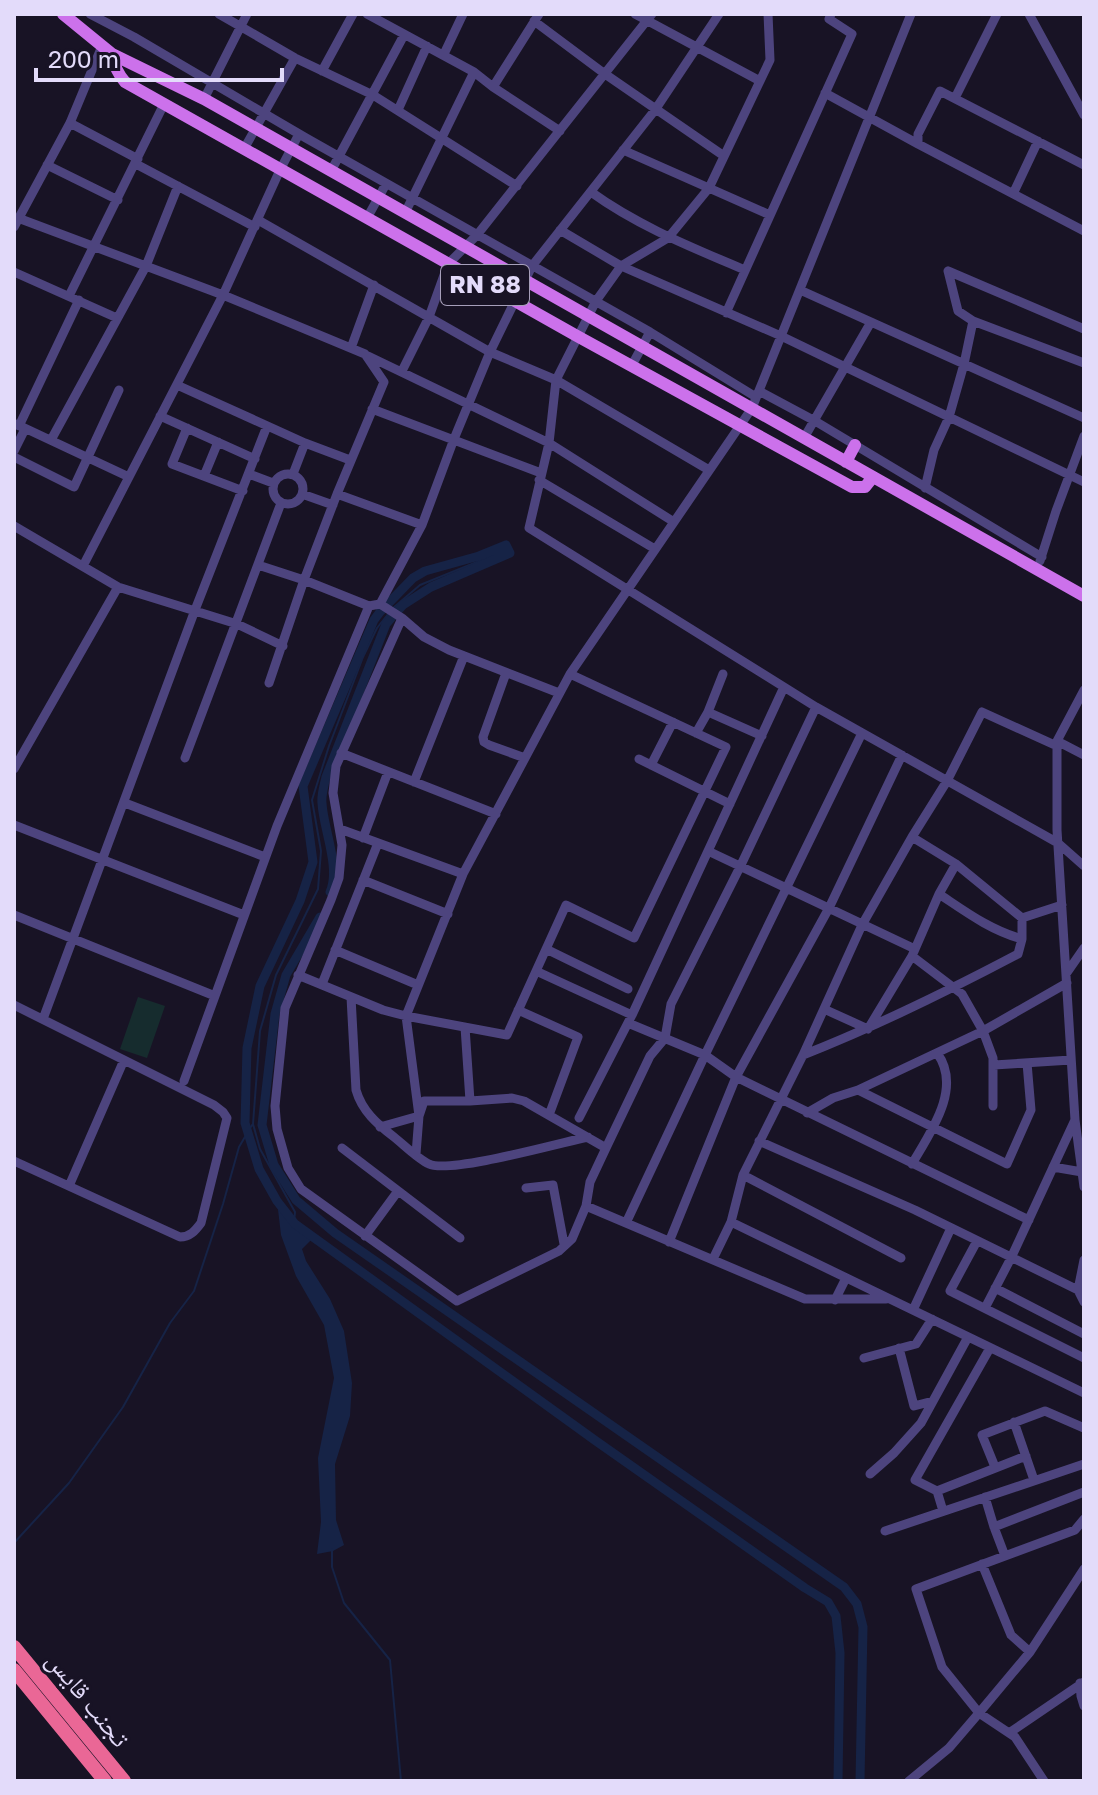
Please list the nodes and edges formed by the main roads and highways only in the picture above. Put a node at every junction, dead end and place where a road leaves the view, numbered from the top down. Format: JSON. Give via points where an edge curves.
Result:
{"nodes":[{"id":1,"x":63,"y":14,"type":"edge"},
{"id":2,"x":107,"y":50,"type":"junction"},
{"id":3,"x":168,"y":82,"type":"junction"},
{"id":4,"x":161,"y":103,"type":"junction"},
{"id":5,"x":683,"y":353,"type":"road end"},
{"id":6,"x":676,"y":365,"type":"junction"},
{"id":7,"x":855,"y":445,"type":"road end"},
{"id":8,"x":846,"y":462,"type":"junction"},
{"id":9,"x":873,"y":477,"type":"junction"},
{"id":10,"x":976,"y":518,"type":"road end"},
{"id":11,"x":968,"y":531,"type":"junction"},
{"id":12,"x":1084,"y":596,"type":"edge"},
{"id":13,"x":14,"y":1647,"type":"edge"},
{"id":14,"x":14,"y":1670,"type":"edge"},
{"id":15,"x":105,"y":1781,"type":"edge"},
{"id":16,"x":124,"y":1781,"type":"edge"}],
"edges":[{"from":1,"to":2,"type":"main road","number":"RN 88"},
{"from":2,"to":3,"type":"main road"},
{"from":2,"to":4,"type":"main road","number":"RN 88","via":[[125,82]]},
{"from":3,"to":4,"type":"main road"},
{"from":3,"to":6,"type":"main road"},
{"from":4,"to":9,"type":"main road","number":"RN 88","via":[[852,487],[865,487]]},
{"from":5,"to":6,"type":"main road"},
{"from":6,"to":8,"type":"main road","via":[[755,399],[804,438]]},
{"from":7,"to":8,"type":"main road"},
{"from":8,"to":9,"type":"main road"},
{"from":9,"to":11,"type":"main road"},
{"from":10,"to":11,"type":"main road"},
{"from":11,"to":12,"type":"main road","via":[[1040,563]]},
{"from":13,"to":16,"type":"highway","name":"تجنب قايس"},
{"from":14,"to":15,"type":"highway","name":"تجنب قايس"}]}
